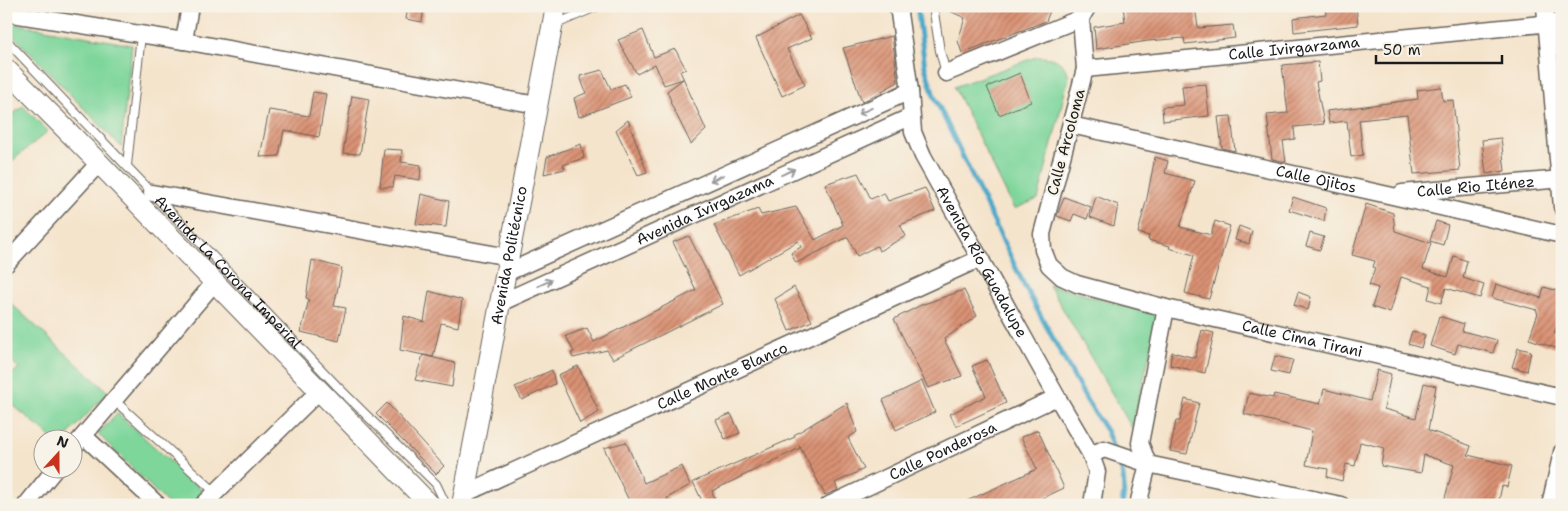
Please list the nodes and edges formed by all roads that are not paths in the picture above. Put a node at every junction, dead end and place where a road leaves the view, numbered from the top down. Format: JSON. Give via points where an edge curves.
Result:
{"nodes":[{"id":1,"x":190,"y":6,"type":"edge"},
{"id":2,"x":598,"y":6,"type":"edge"},
{"id":3,"x":898,"y":6,"type":"edge"},
{"id":4,"x":933,"y":6,"type":"edge"},
{"id":5,"x":1545,"y":6,"type":"edge"},
{"id":6,"x":1085,"y":12,"type":"edge"},
{"id":7,"x":6,"y":13,"type":"edge"},
{"id":8,"x":554,"y":16,"type":"edge"},
{"id":9,"x":1554,"y":23,"type":"edge"},
{"id":10,"x":141,"y":35,"type":"junction"},
{"id":11,"x":6,"y":40,"type":"edge"},
{"id":12,"x":184,"y":41,"type":"junction"},
{"id":13,"x":6,"y":69,"type":"edge"},
{"id":14,"x":1085,"y":69,"type":"junction"},
{"id":15,"x":946,"y":73,"type":"joint"},
{"id":16,"x":910,"y":90,"type":"junction"},
{"id":17,"x":537,"y":105,"type":"junction"},
{"id":18,"x":910,"y":117,"type":"junction"},
{"id":19,"x":1071,"y":125,"type":"junction"},
{"id":20,"x":99,"y":163,"type":"junction"},
{"id":21,"x":127,"y":165,"type":"junction"},
{"id":22,"x":1561,"y":179,"type":"edge"},
{"id":23,"x":152,"y":193,"type":"junction"},
{"id":24,"x":1388,"y":195,"type":"junction"},
{"id":25,"x":1562,"y":208,"type":"edge"},
{"id":26,"x":1562,"y":235,"type":"edge"},
{"id":27,"x":981,"y":258,"type":"junction"},
{"id":28,"x":6,"y":264,"type":"edge"},
{"id":29,"x":507,"y":265,"type":"junction"},
{"id":30,"x":1049,"y":265,"type":"joint"},
{"id":31,"x":214,"y":283,"type":"junction"},
{"id":32,"x":500,"y":303,"type":"junction"},
{"id":33,"x":1166,"y":308,"type":"junction"},
{"id":34,"x":320,"y":390,"type":"junction"},
{"id":35,"x":1057,"y":397,"type":"junction"},
{"id":36,"x":1562,"y":397,"type":"edge"},
{"id":37,"x":114,"y":400,"type":"junction"},
{"id":38,"x":84,"y":436,"type":"joint"},
{"id":39,"x":1098,"y":452,"type":"junction"},
{"id":40,"x":1562,"y":452,"type":"edge"},
{"id":41,"x":1148,"y":464,"type":"junction"},
{"id":42,"x":48,"y":478,"type":"edge"},
{"id":43,"x":463,"y":499,"type":"edge"},
{"id":44,"x":210,"y":500,"type":"edge"},
{"id":45,"x":26,"y":505,"type":"edge"},
{"id":46,"x":158,"y":505,"type":"edge"},
{"id":47,"x":430,"y":505,"type":"edge"},
{"id":48,"x":446,"y":505,"type":"edge"},
{"id":49,"x":829,"y":505,"type":"edge"},
{"id":50,"x":1092,"y":505,"type":"edge"},
{"id":51,"x":1138,"y":505,"type":"edge"},
{"id":52,"x":1341,"y":505,"type":"edge"},
{"id":53,"x":1550,"y":505,"type":"edge"}],
"edges":[{"from":1,"to":12,"type":"street"},
{"from":2,"to":8,"type":"lane"},
{"from":3,"to":16,"type":"street","name":"Avenida Río Guadalupe"},
{"from":4,"to":15,"type":"lane"},
{"from":5,"to":9,"type":"street"},
{"from":6,"to":14,"type":"street","name":"Calle Arcoloma"},
{"from":6,"to":15,"type":"street"},
{"from":7,"to":10,"type":"street"},
{"from":8,"to":17,"type":"street","name":"Avenida Politécnico"},
{"from":9,"to":14,"type":"street","name":"Calle Ivirgarzama"},
{"from":9,"to":22,"type":"street"},
{"from":10,"to":12,"type":"street"},
{"from":10,"to":21,"type":"lane"},
{"from":11,"to":21,"type":"lane","name":"Avenida La Corona Imperial"},
{"from":12,"to":17,"type":"street"},
{"from":13,"to":20,"type":"street","name":"Avenida La Corona Imperial"},
{"from":14,"to":19,"type":"street","name":"Calle Arcoloma"},
{"from":16,"to":18,"type":"street","name":"Avenida Río Guadalupe"},
{"from":16,"to":29,"type":"street","name":"Avenida Ivirgazama","one_way":true},
{"from":17,"to":29,"type":"street","name":"Avenida Politécnico"},
{"from":18,"to":27,"type":"street","name":"Avenida Río Guadalupe","via":[[923,156]]},
{"from":32,"to":18,"type":"street","name":"Avenida Ivirgazama","one_way":true},
{"from":19,"to":24,"type":"street","name":"Calle Ojitos"},
{"from":19,"to":30,"type":"street","name":"Calle Arcoloma","via":[[1042,234],[1043,250]]},
{"from":20,"to":28,"type":"street"},
{"from":20,"to":31,"type":"street","name":"Avenida La Corona Imperial"},
{"from":21,"to":23,"type":"lane","name":"Avenida La Corona Imperial"},
{"from":22,"to":24,"type":"street","name":"Calle Rio Iténez"},
{"from":22,"to":25,"type":"street"},
{"from":23,"to":29,"type":"street"},
{"from":23,"to":48,"type":"lane","name":"Avenida La Corona Imperial","via":[[436,484]]},
{"from":24,"to":26,"type":"street","name":"Calle Ojitos"},
{"from":27,"to":35,"type":"street","name":"Avenida Río Guadalupe"},
{"from":27,"to":43,"type":"street","name":"Calle Monte Blanco"},
{"from":29,"to":32,"type":"street","name":"Avenida Politécnico"},
{"from":30,"to":33,"type":"street","name":"Calle Cima Tirani","via":[[1062,277],[1077,284]]},
{"from":31,"to":34,"type":"street","name":"Avenida La Corona Imperial"},
{"from":31,"to":37,"type":"street"},
{"from":32,"to":43,"type":"street","name":"Avenida Politécnico"},
{"from":33,"to":36,"type":"street","name":"Calle Cima Tirani"},
{"from":33,"to":41,"type":"street","via":[[1140,443]]},
{"from":34,"to":44,"type":"street"},
{"from":34,"to":47,"type":"street","name":"Avenida La Corona Imperial"},
{"from":35,"to":39,"type":"street","name":"Avenida Río Guadalupe"},
{"from":35,"to":49,"type":"street","name":"Calle Ponderosa"},
{"from":37,"to":38,"type":"street"},
{"from":37,"to":44,"type":"lane"},
{"from":38,"to":46,"type":"street"},
{"from":39,"to":41,"type":"street","via":[[1126,456]]},
{"from":39,"to":50,"type":"street","name":"Avenida Río Guadalupe"},
{"from":40,"to":53,"type":"street"},
{"from":41,"to":51,"type":"street"},
{"from":41,"to":52,"type":"street"},
{"from":42,"to":45,"type":"street"}]}
